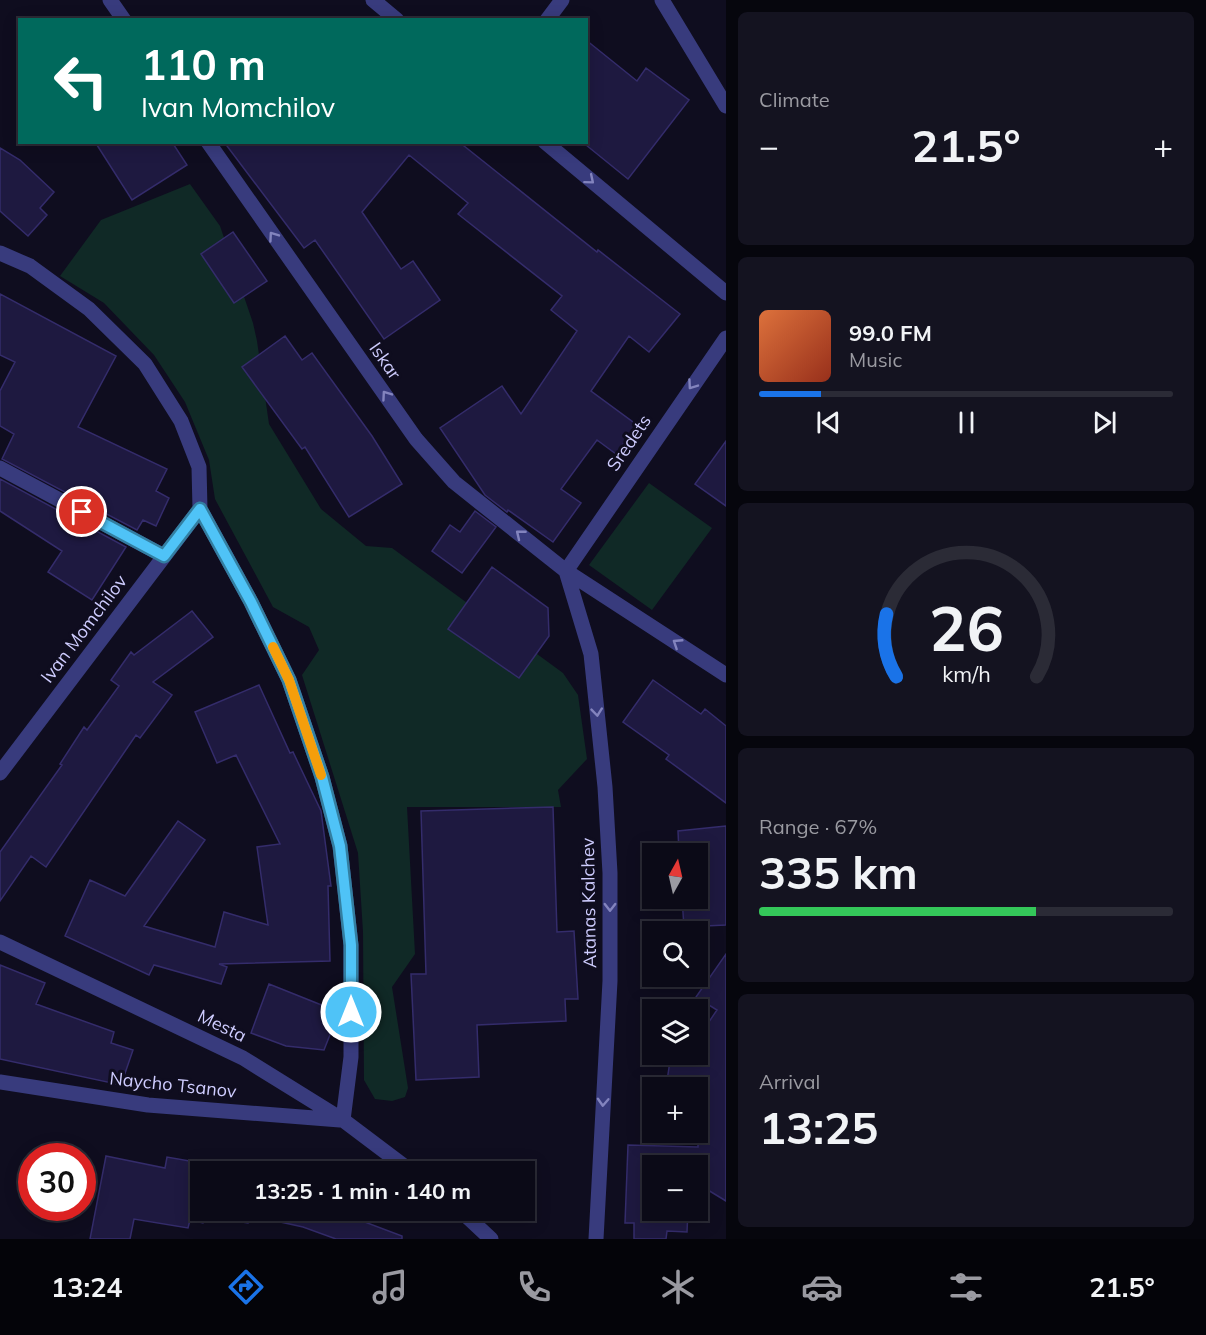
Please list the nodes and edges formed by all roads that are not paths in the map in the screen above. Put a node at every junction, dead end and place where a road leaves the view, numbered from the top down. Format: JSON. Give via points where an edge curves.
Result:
{"nodes":[{"id":1,"x":110,"y":0,"type":"edge"},
{"id":2,"x":373,"y":0,"type":"edge"},
{"id":3,"x":562,"y":0,"type":"edge"},
{"id":4,"x":662,"y":0,"type":"edge"},
{"id":5,"x":123,"y":18,"type":"edge"},
{"id":6,"x":394,"y":18,"type":"edge"},
{"id":7,"x":548,"y":18,"type":"edge"},
{"id":8,"x":726,"y":106,"type":"edge"},
{"id":9,"x":209,"y":144,"type":"edge"},
{"id":10,"x":547,"y":144,"type":"edge"},
{"id":11,"x":0,"y":253,"type":"edge"},
{"id":12,"x":726,"y":293,"type":"edge"},
{"id":13,"x":726,"y":338,"type":"edge"},
{"id":14,"x":0,"y":468,"type":"edge"},
{"id":15,"x":200,"y":509,"type":"junction"},
{"id":16,"x":164,"y":556,"type":"junction"},
{"id":17,"x":566,"y":571,"type":"junction"},
{"id":18,"x":726,"y":675,"type":"edge"},
{"id":19,"x":0,"y":772,"type":"edge"},
{"id":20,"x":0,"y":942,"type":"edge"},
{"id":21,"x":0,"y":1082,"type":"edge"},
{"id":22,"x":343,"y":1120,"type":"junction"},
{"id":23,"x":397,"y":1161,"type":"edge"},
{"id":24,"x":472,"y":1221,"type":"edge"},
{"id":25,"x":492,"y":1239,"type":"edge"},
{"id":26,"x":596,"y":1239,"type":"edge"}],
"edges":[{"from":1,"to":5,"type":"street"},
{"from":2,"to":6,"type":"street"},
{"from":3,"to":7,"type":"street"},
{"from":4,"to":8,"type":"street"},
{"from":17,"to":9,"type":"street","name":"Iskar","one_way":true,"via":[[454,482],[416,439]]},
{"from":10,"to":12,"type":"street","one_way":true},
{"from":11,"to":15,"type":"street","via":[[30,266],[89,309],[145,364],[182,422],[199,467]]},
{"from":13,"to":17,"type":"street","name":"Sredets","one_way":true},
{"from":14,"to":16,"type":"street"},
{"from":15,"to":16,"type":"street","name":"Ivan Momchilov"},
{"from":15,"to":22,"type":"street","via":[[289,680],[322,777],[340,846],[351,945],[351,1057]]},
{"from":16,"to":19,"type":"street","name":"Ivan Momchilov"},
{"from":18,"to":17,"type":"street","name":"Iskar","one_way":true},
{"from":17,"to":26,"type":"street","name":"Atanas Kalchev","one_way":true,"via":[[591,654],[605,787],[609,873],[610,981]]},
{"from":20,"to":22,"type":"street","name":"Mesta","via":[[243,1058]]},
{"from":21,"to":22,"type":"street","name":"Naycho Tsanov","via":[[148,1105]]},
{"from":22,"to":23,"type":"street","name":"Mesta"},
{"from":24,"to":25,"type":"street"}]}
